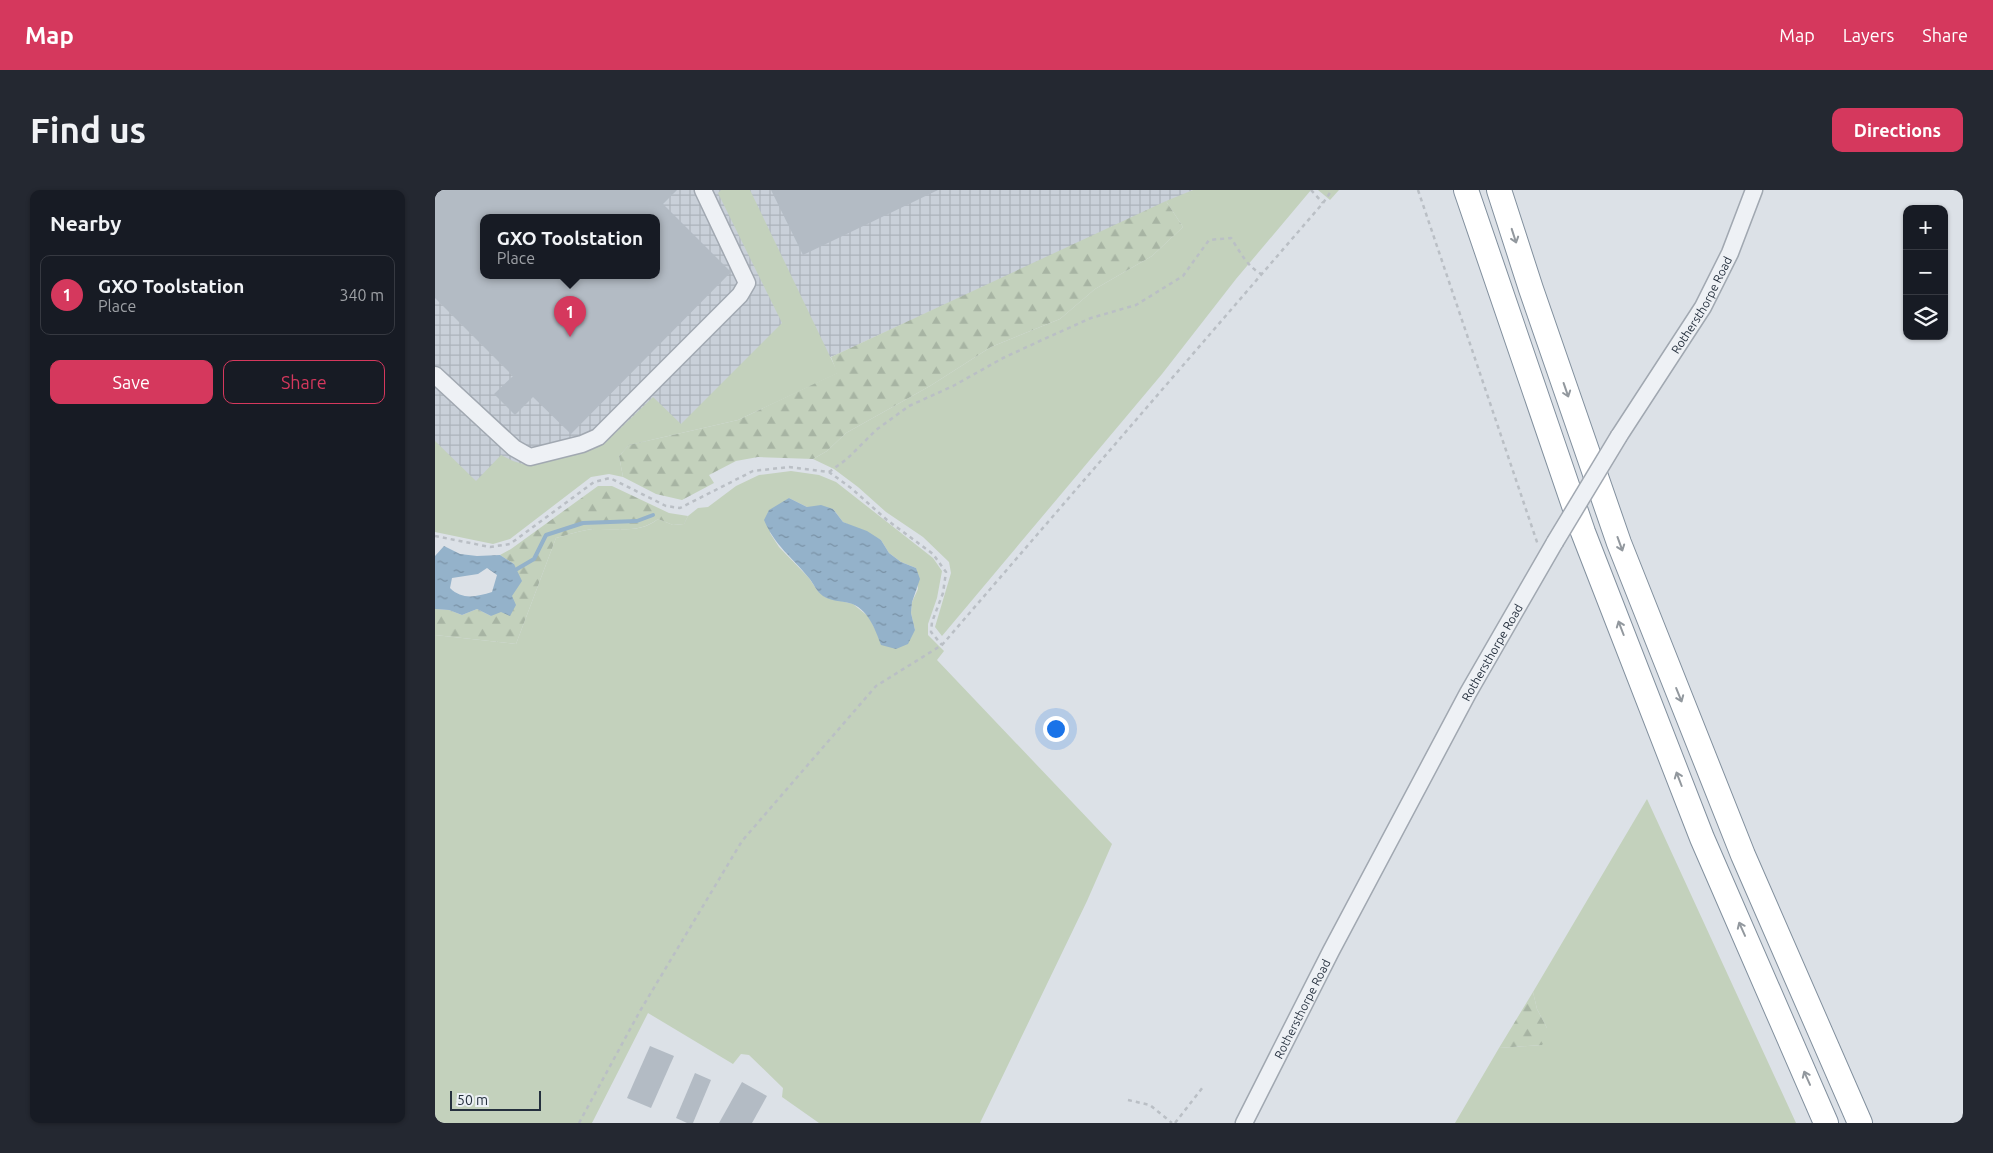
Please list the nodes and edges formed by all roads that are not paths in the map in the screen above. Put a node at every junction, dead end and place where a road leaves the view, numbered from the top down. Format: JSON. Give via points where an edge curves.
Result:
{"nodes":[{"id":1,"x":703,"y":190,"type":"edge"},
{"id":2,"x":1466,"y":190,"type":"edge"},
{"id":3,"x":1499,"y":190,"type":"edge"},
{"id":4,"x":1754,"y":190,"type":"edge"},
{"id":5,"x":435,"y":375,"type":"edge"},
{"id":6,"x":1245,"y":1123,"type":"edge"},
{"id":7,"x":1826,"y":1123,"type":"edge"},
{"id":8,"x":1860,"y":1123,"type":"edge"}],
"edges":[{"from":1,"to":5,"type":"street","via":[[747,284],[740,295],[598,437],[531,457],[514,448]]},
{"from":7,"to":2,"type":"highway","one_way":true,"via":[[1702,838],[1594,560]]},
{"from":3,"to":8,"type":"highway","one_way":true,"via":[[1619,543],[1743,856]]},
{"from":4,"to":6,"type":"street","name":"Rothersthorpe Road","bridge":true,"via":[[1730,253],[1703,307],[1619,436],[1468,693],[1331,951]]}]}
